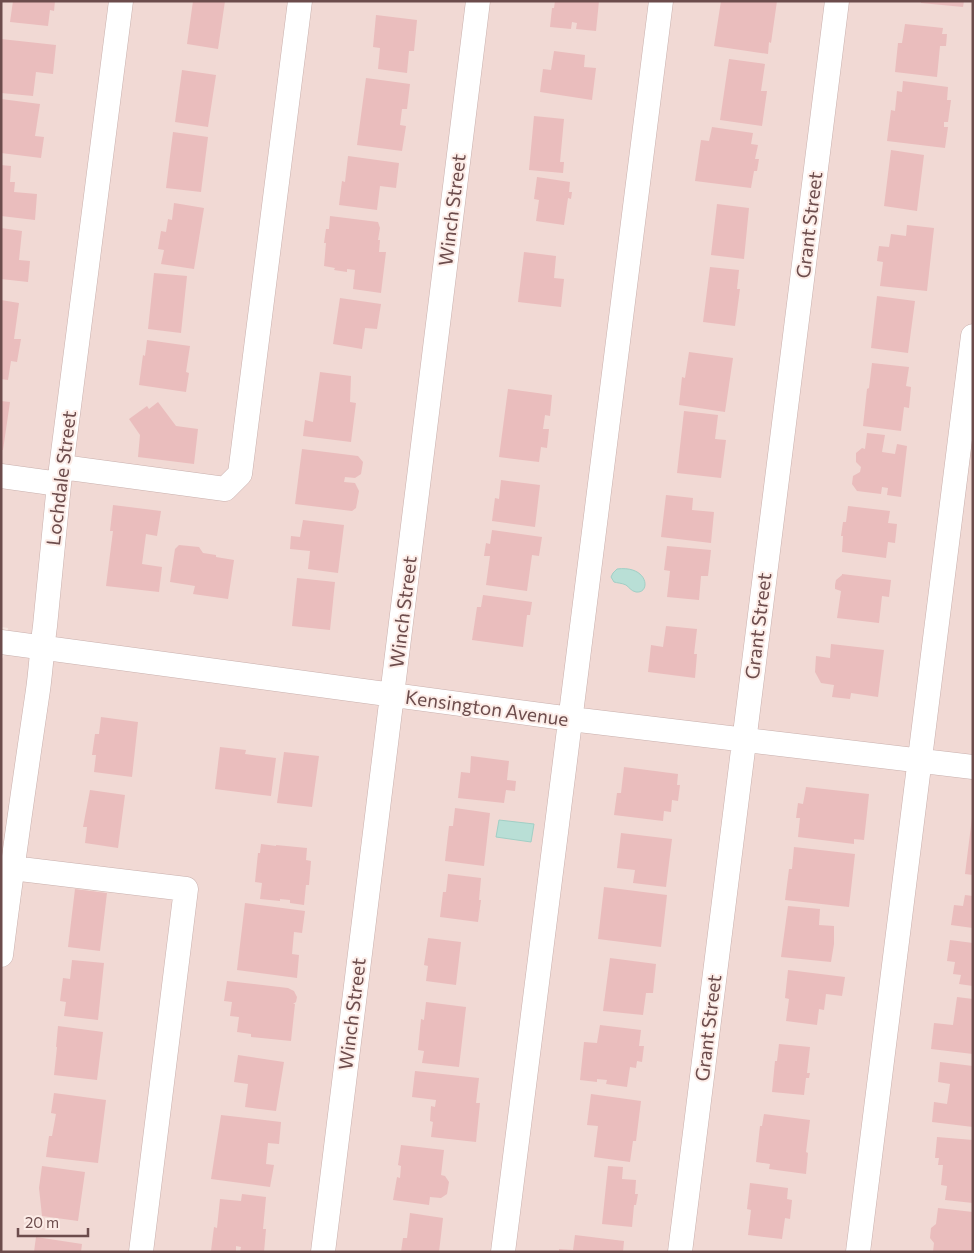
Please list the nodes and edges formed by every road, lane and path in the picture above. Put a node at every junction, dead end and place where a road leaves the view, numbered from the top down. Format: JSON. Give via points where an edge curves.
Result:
{"nodes":[{"id":1,"x":121,"y":1,"type":"edge"},
{"id":2,"x":300,"y":1,"type":"edge"},
{"id":3,"x":478,"y":1,"type":"edge"},
{"id":4,"x":661,"y":1,"type":"edge"},
{"id":5,"x":837,"y":1,"type":"edge"},
{"id":6,"x":973,"y":336,"type":"edge"},
{"id":7,"x":60,"y":475,"type":"junction"},
{"id":8,"x":1,"y":476,"type":"edge"},
{"id":9,"x":1,"y":642,"type":"edge"},
{"id":10,"x":42,"y":648,"type":"junction"},
{"id":11,"x":392,"y":695,"type":"junction"},
{"id":12,"x":570,"y":719,"type":"junction"},
{"id":13,"x":745,"y":739,"type":"junction"},
{"id":14,"x":920,"y":761,"type":"junction"},
{"id":15,"x":973,"y":767,"type":"edge"},
{"id":16,"x":12,"y":868,"type":"junction"},
{"id":17,"x":1,"y":955,"type":"edge"},
{"id":18,"x":140,"y":1252,"type":"edge"},
{"id":19,"x":323,"y":1252,"type":"edge"},
{"id":20,"x":503,"y":1252,"type":"edge"},
{"id":21,"x":680,"y":1252,"type":"edge"},
{"id":22,"x":858,"y":1252,"type":"edge"}],
"edges":[{"from":1,"to":7,"type":"street","name":"Lochdale Street"},
{"from":2,"to":7,"type":"street","via":[[240,474],[226,489]]},
{"from":3,"to":11,"type":"street","name":"Winch Street"},
{"from":4,"to":12,"type":"street"},
{"from":5,"to":13,"type":"street","name":"Grant Street"},
{"from":6,"to":14,"type":"street"},
{"from":7,"to":8,"type":"street"},
{"from":7,"to":10,"type":"street","name":"Lochdale Street"},
{"from":9,"to":10,"type":"street","name":"Kensington Avenue"},
{"from":10,"to":11,"type":"street","name":"Kensington Avenue"},
{"from":10,"to":16,"type":"street","name":"Lochdale Street"},
{"from":11,"to":12,"type":"street","name":"Kensington Avenue"},
{"from":11,"to":19,"type":"street","name":"Winch Street"},
{"from":12,"to":13,"type":"street","name":"Kensington Avenue"},
{"from":12,"to":20,"type":"street"},
{"from":13,"to":14,"type":"street","name":"Kensington Avenue"},
{"from":13,"to":21,"type":"street","name":"Grant Street"},
{"from":14,"to":15,"type":"street","name":"Kensington Avenue"},
{"from":14,"to":22,"type":"street"},
{"from":16,"to":17,"type":"street","name":"Lochdale Street"},
{"from":16,"to":18,"type":"street","via":[[186,889]]}]}
